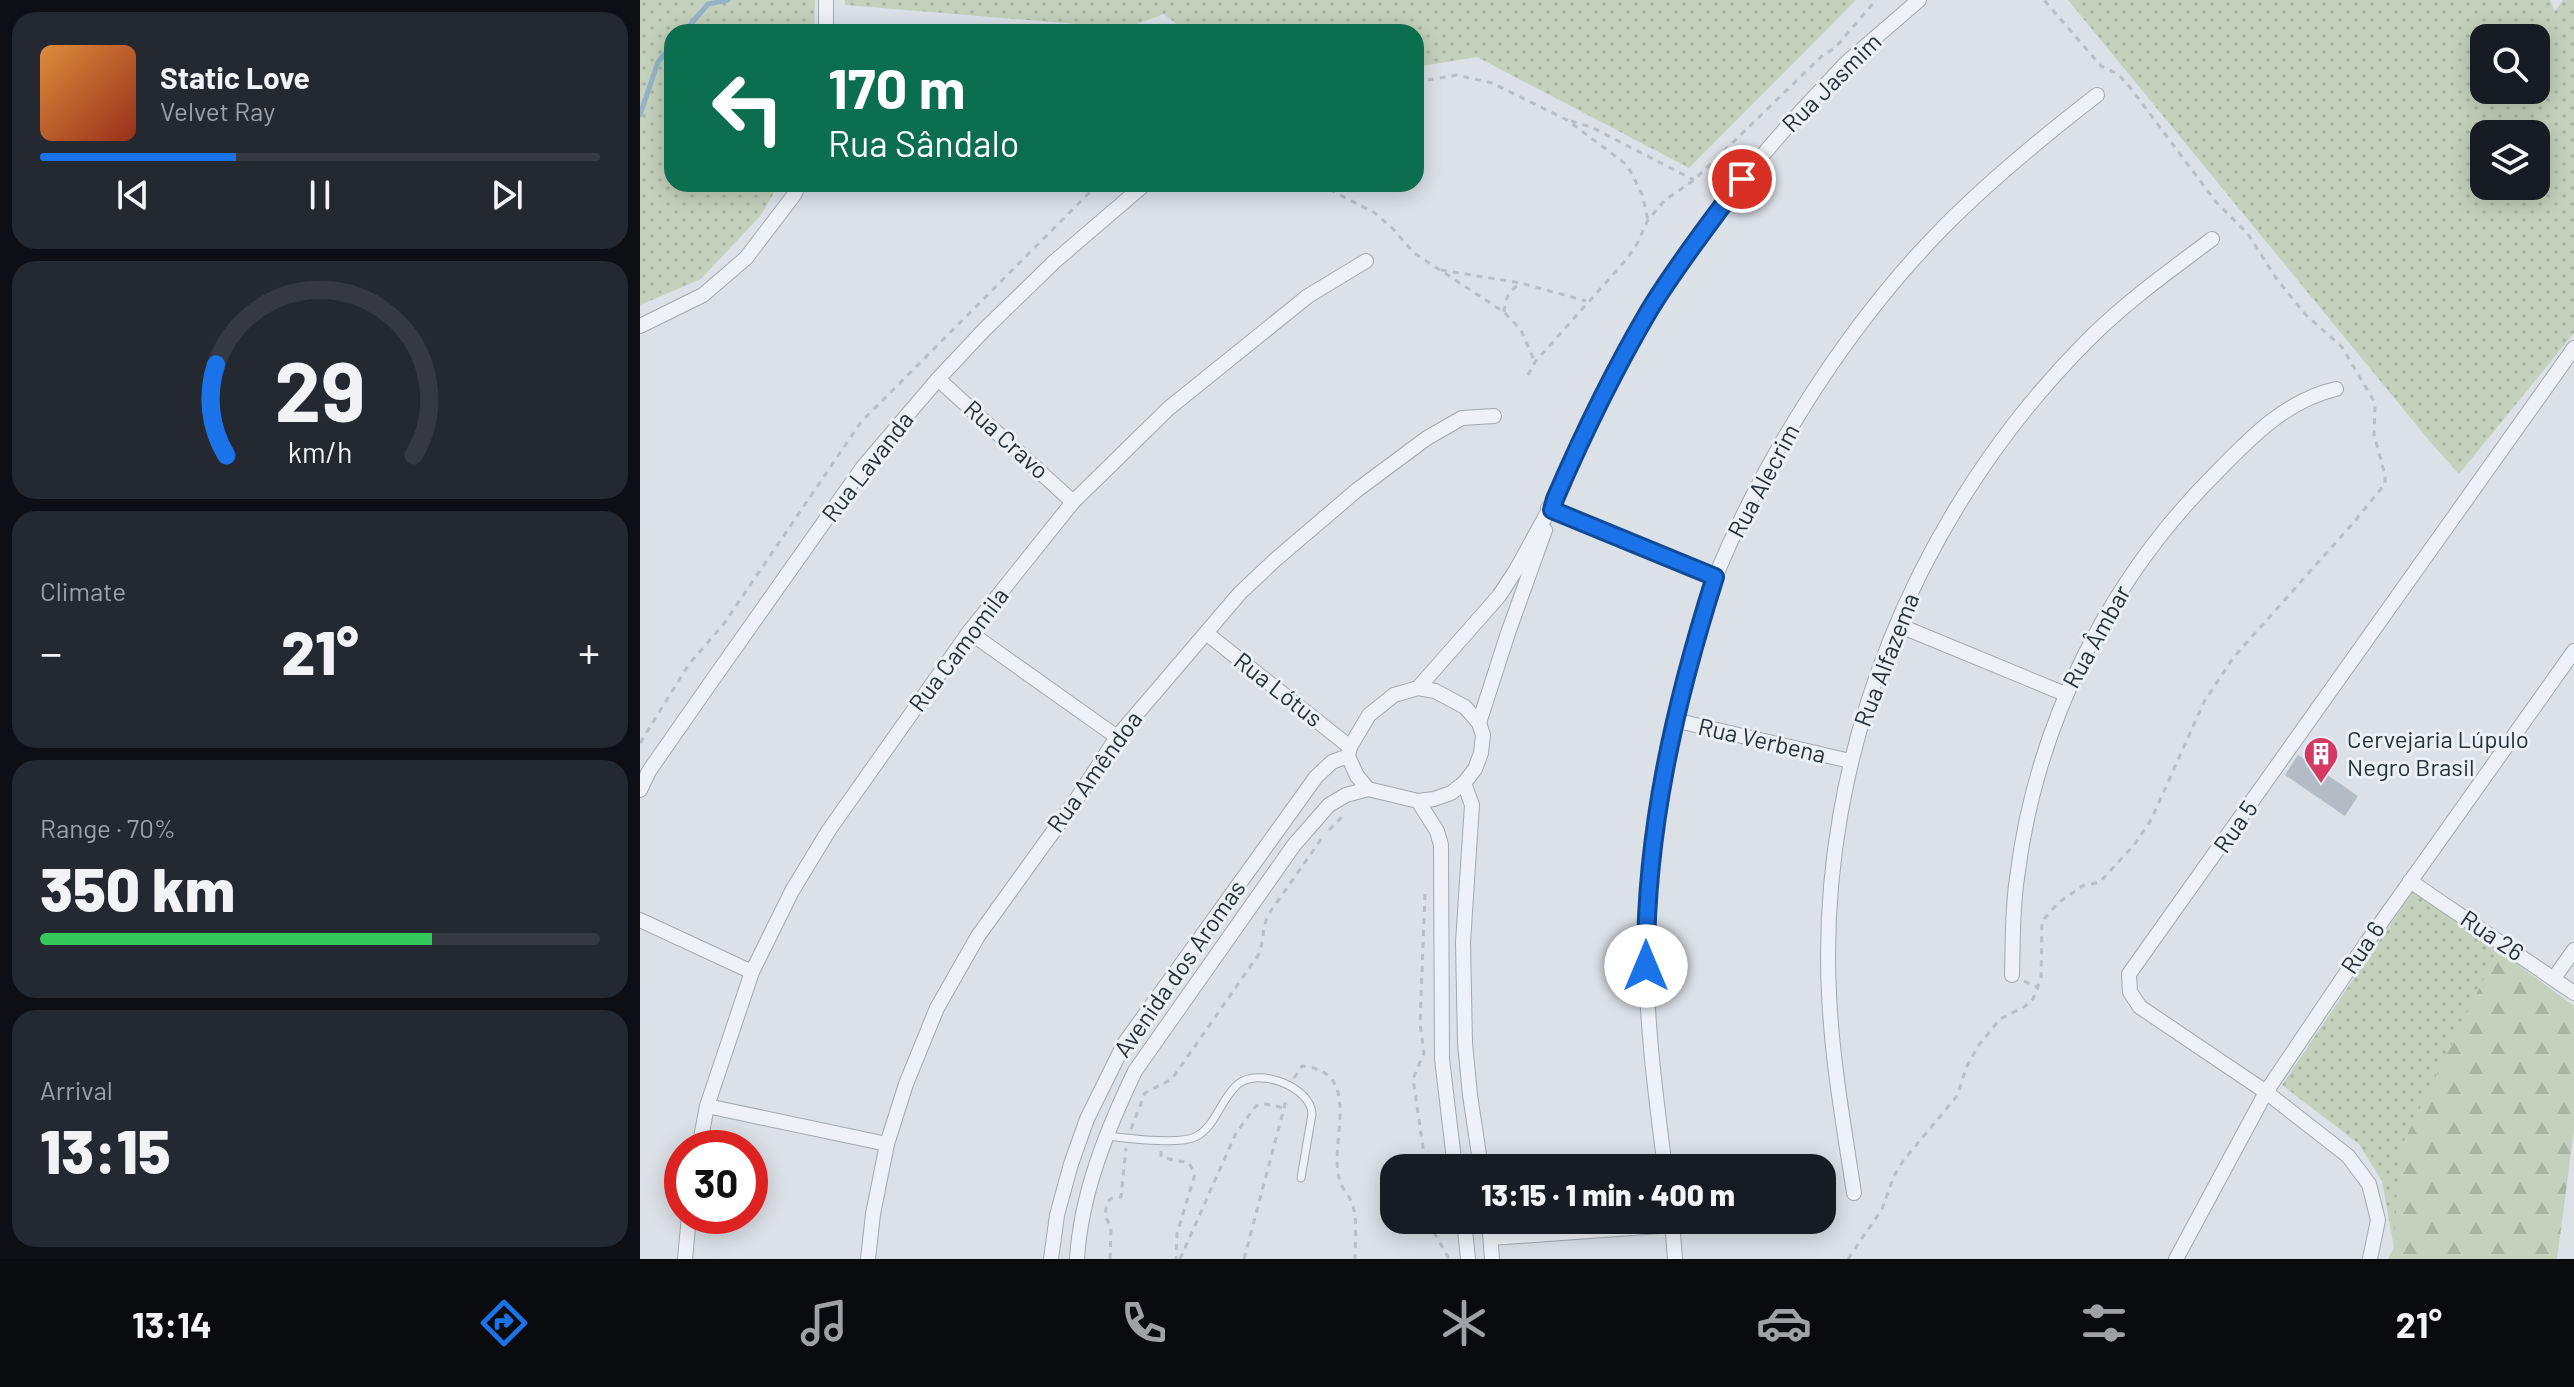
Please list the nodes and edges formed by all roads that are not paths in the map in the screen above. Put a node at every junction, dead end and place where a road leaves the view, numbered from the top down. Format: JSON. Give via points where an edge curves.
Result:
{"nodes":[{"id":1,"x":826,"y":0,"type":"edge"},
{"id":2,"x":1919,"y":0,"type":"edge"},
{"id":3,"x":826,"y":24,"type":"edge"},
{"id":4,"x":2097,"y":95,"type":"dead end"},
{"id":5,"x":795,"y":192,"type":"edge"},
{"id":6,"x":1136,"y":192,"type":"edge"},
{"id":7,"x":2212,"y":239,"type":"dead end"},
{"id":8,"x":1366,"y":261,"type":"dead end"},
{"id":9,"x":640,"y":326,"type":"edge"},
{"id":10,"x":2574,"y":348,"type":"edge"},
{"id":11,"x":938,"y":379,"type":"junction"},
{"id":12,"x":2336,"y":389,"type":"dead end"},
{"id":13,"x":1494,"y":416,"type":"dead end"},
{"id":14,"x":1073,"y":502,"type":"junction"},
{"id":15,"x":1552,"y":506,"type":"junction"},
{"id":16,"x":1715,"y":577,"type":"junction"},
{"id":17,"x":1898,"y":625,"type":"junction"},
{"id":18,"x":969,"y":632,"type":"junction"},
{"id":19,"x":1206,"y":633,"type":"junction"},
{"id":20,"x":2574,"y":651,"type":"edge"},
{"id":21,"x":1418,"y":688,"type":"junction"},
{"id":22,"x":2065,"y":694,"type":"junction"},
{"id":23,"x":1674,"y":720,"type":"junction"},
{"id":24,"x":1479,"y":723,"type":"junction"},
{"id":25,"x":1117,"y":737,"type":"junction"},
{"id":26,"x":1349,"y":752,"type":"junction"},
{"id":27,"x":1850,"y":761,"type":"junction"},
{"id":28,"x":1464,"y":783,"type":"junction"},
{"id":29,"x":1368,"y":789,"type":"junction"},
{"id":30,"x":640,"y":790,"type":"edge"},
{"id":31,"x":1418,"y":801,"type":"junction"},
{"id":32,"x":2410,"y":881,"type":"junction"},
{"id":33,"x":640,"y":920,"type":"edge"},
{"id":34,"x":2574,"y":950,"type":"edge"},
{"id":35,"x":752,"y":972,"type":"junction"},
{"id":36,"x":2012,"y":975,"type":"dead end"},
{"id":37,"x":2554,"y":978,"type":"junction"},
{"id":38,"x":2574,"y":993,"type":"edge"},
{"id":39,"x":2266,"y":1092,"type":"junction"},
{"id":40,"x":707,"y":1106,"type":"junction"},
{"id":41,"x":702,"y":1130,"type":"edge"},
{"id":42,"x":1107,"y":1136,"type":"junction"},
{"id":43,"x":887,"y":1144,"type":"junction"},
{"id":44,"x":1453,"y":1154,"type":"edge"},
{"id":45,"x":1479,"y":1154,"type":"edge"},
{"id":46,"x":1663,"y":1154,"type":"edge"},
{"id":47,"x":1301,"y":1178,"type":"dead end"},
{"id":48,"x":1854,"y":1193,"type":"dead end"},
{"id":49,"x":687,"y":1234,"type":"edge"},
{"id":50,"x":1465,"y":1234,"type":"edge"},
{"id":51,"x":1491,"y":1234,"type":"edge"},
{"id":52,"x":1537,"y":1234,"type":"edge"},
{"id":53,"x":1673,"y":1234,"type":"edge"},
{"id":54,"x":1492,"y":1238,"type":"junction"},
{"id":55,"x":685,"y":1259,"type":"edge"},
{"id":56,"x":868,"y":1259,"type":"edge"},
{"id":57,"x":1051,"y":1259,"type":"edge"},
{"id":58,"x":1077,"y":1259,"type":"edge"},
{"id":59,"x":1468,"y":1259,"type":"edge"},
{"id":60,"x":1492,"y":1259,"type":"edge"},
{"id":61,"x":1675,"y":1259,"type":"edge"},
{"id":62,"x":2176,"y":1259,"type":"edge"},
{"id":63,"x":2370,"y":1259,"type":"edge"}],
"edges":[{"from":1,"to":3,"type":"street"},
{"from":2,"to":15,"type":"street","name":"Rua Jasmim","via":[[1846,63],[1792,121],[1683,259],[1622,358]]},
{"from":4,"to":16,"type":"street","name":"Rua Alecrim","via":[[1988,184],[1895,282],[1815,389]]},
{"from":5,"to":9,"type":"street","via":[[746,258],[703,295]]},
{"from":6,"to":11,"type":"street","name":"Rua Lavanda","via":[[1054,262]]},
{"from":7,"to":17,"type":"street","name":"Rua Alfazema","via":[[2091,337],[2002,438],[1942,532]]},
{"from":8,"to":14,"type":"street","name":"Rua Camomila","via":[[1308,296],[1229,357]]},
{"from":10,"to":39,"type":"street","name":"Rua 5","via":[[2129,974],[2130,992],[2140,1007]]},
{"from":11,"to":14,"type":"street","name":"Rua Cravo"},
{"from":11,"to":30,"type":"street","name":"Rua Lavanda","via":[[863,467]]},
{"from":12,"to":22,"type":"street","name":"Rua Âmbar","via":[[2290,408],[2251,437],[2171,522],[2109,609]]},
{"from":13,"to":19,"type":"street","name":"Rua Amêndoa","via":[[1462,418],[1357,490],[1240,593]]},
{"from":14,"to":18,"type":"street","name":"Rua Camomila"},
{"from":15,"to":16,"type":"street"},
{"from":15,"to":21,"type":"street","via":[[1499,596]]},
{"from":15,"to":24,"type":"street"},
{"from":16,"to":23,"type":"street","name":"Rua Alecrim"},
{"from":17,"to":22,"type":"street"},
{"from":17,"to":27,"type":"street","name":"Rua Alfazema"},
{"from":18,"to":25,"type":"street"},
{"from":18,"to":35,"type":"street","name":"Rua Camomila","via":[[829,830]]},
{"from":19,"to":25,"type":"street","name":"Rua Amêndoa"},
{"from":19,"to":26,"type":"street","name":"Rua Lótus"},
{"from":20,"to":32,"type":"street","name":"Rua 6"},
{"from":21,"to":24,"type":"street","via":[[1452,698]]},
{"from":21,"to":26,"type":"street","via":[[1394,695],[1369,715]]},
{"from":22,"to":36,"type":"street","name":"Rua Âmbar","via":[[2025,827],[2015,894]]},
{"from":23,"to":27,"type":"street","name":"Rua Verbena"},
{"from":23,"to":46,"type":"street","name":"Rua Alecrim","via":[[1658,803],[1646,934],[1650,1050]]},
{"from":24,"to":28,"type":"street","via":[[1481,753]]},
{"from":25,"to":43,"type":"street","name":"Rua Amêndoa","via":[[950,984],[920,1047]]},
{"from":26,"to":29,"type":"street"},
{"from":26,"to":57,"type":"street","name":"Avenida dos Aromas","via":[[1316,777],[1124,1044],[1071,1164]]},
{"from":27,"to":48,"type":"street","name":"Rua Alfazema","via":[[1831,884],[1829,993]]},
{"from":28,"to":31,"type":"street","via":[[1451,793]]},
{"from":28,"to":45,"type":"street","via":[[1472,805],[1463,942],[1465,1043]]},
{"from":29,"to":31,"type":"street"},
{"from":29,"to":42,"type":"street","name":"Avenida dos Aromas","via":[[1329,805],[1294,845],[1135,1071]]},
{"from":31,"to":44,"type":"street","via":[[1441,845],[1442,1059]]},
{"from":32,"to":37,"type":"street","name":"Rua 26"},
{"from":32,"to":39,"type":"street","name":"Rua 6"},
{"from":33,"to":35,"type":"street"},
{"from":34,"to":37,"type":"street"},
{"from":35,"to":40,"type":"street","name":"Rua Camomila"},
{"from":37,"to":38,"type":"street","name":"Rua 26"},
{"from":39,"to":62,"type":"street","name":"Rua 6"},
{"from":39,"to":63,"type":"street","name":"Rua 5","via":[[2348,1156],[2369,1184],[2378,1220]]},
{"from":40,"to":41,"type":"street","name":"Rua Camomila"},
{"from":40,"to":43,"type":"street"},
{"from":42,"to":47,"type":"lane","via":[[1192,1139],[1237,1085],[1270,1077],[1304,1094],[1312,1104]]},
{"from":42,"to":58,"type":"street","name":"Avenida dos Aromas","via":[[1087,1194]]},
{"from":43,"to":56,"type":"street","name":"Rua Amêndoa"},
{"from":49,"to":55,"type":"street"},
{"from":50,"to":59,"type":"street"},
{"from":51,"to":54,"type":"street"},
{"from":52,"to":54,"type":"street"},
{"from":53,"to":61,"type":"street"},
{"from":54,"to":60,"type":"street"}]}
